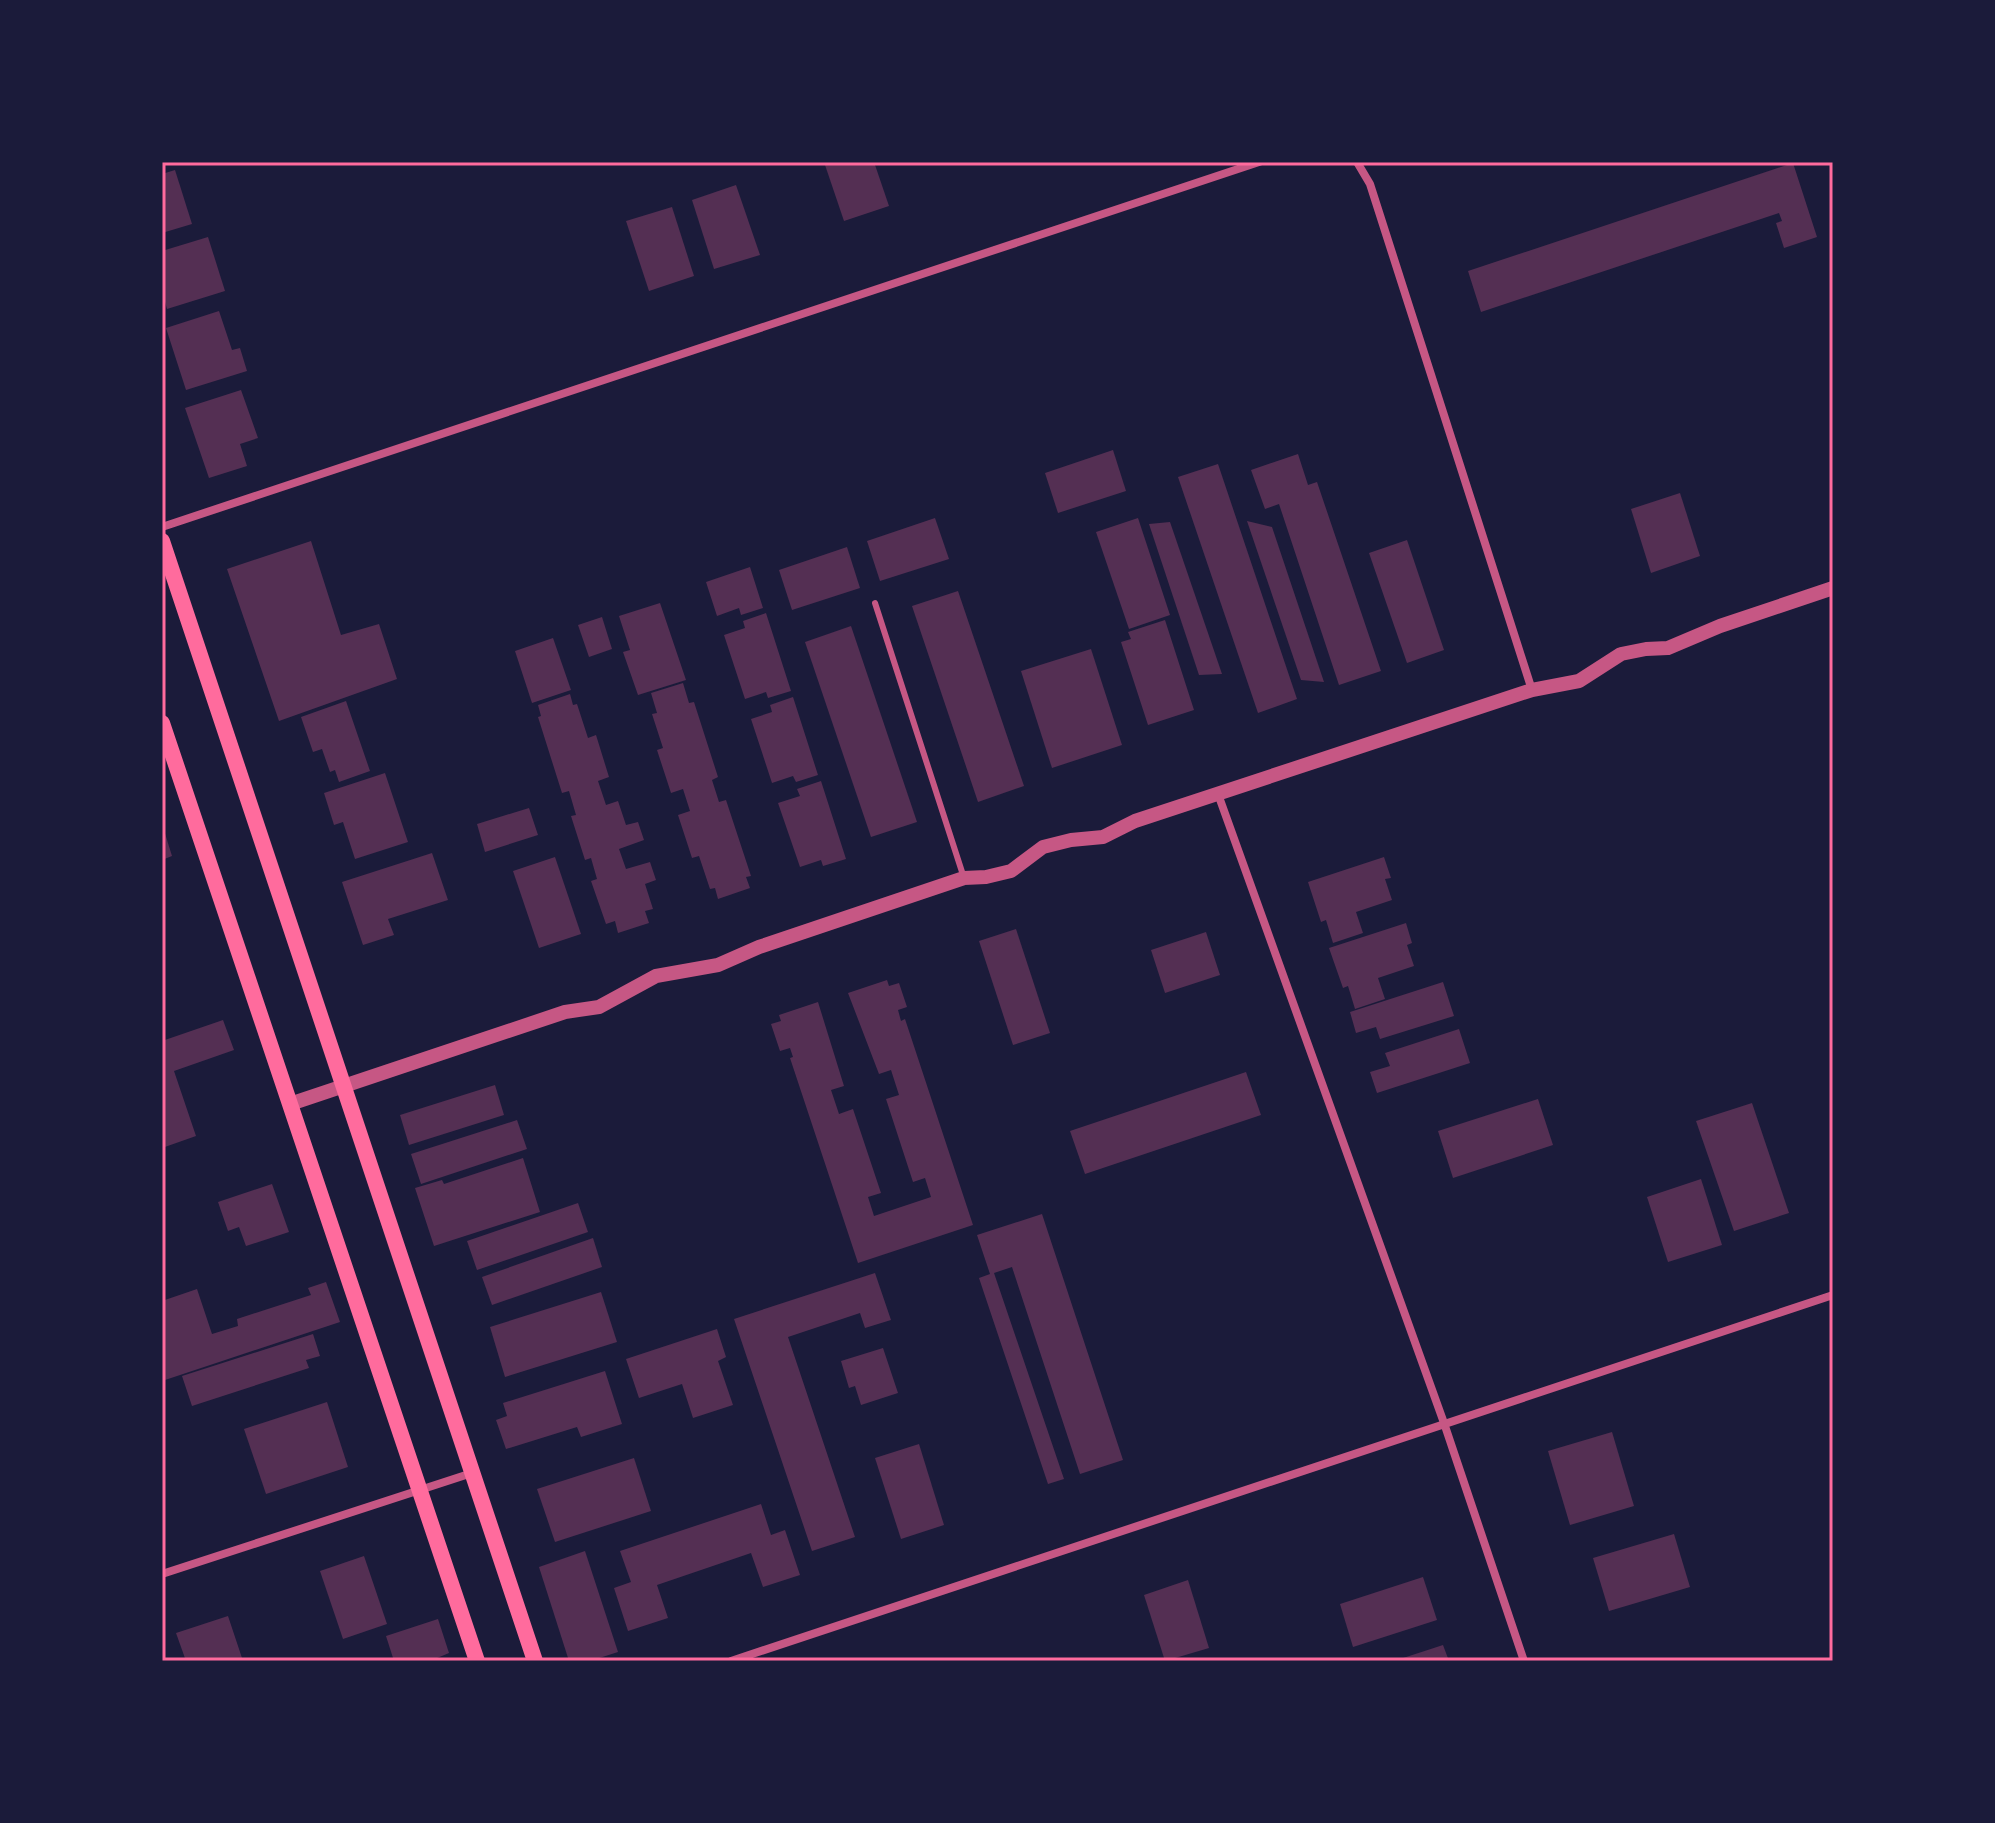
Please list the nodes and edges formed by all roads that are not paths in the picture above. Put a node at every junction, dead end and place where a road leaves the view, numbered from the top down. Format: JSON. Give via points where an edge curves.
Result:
{"nodes":[{"id":1,"x":1259,"y":162,"type":"edge"},
{"id":2,"x":1357,"y":162,"type":"edge"},
{"id":3,"x":162,"y":527,"type":"edge"},
{"id":4,"x":162,"y":541,"type":"edge"},
{"id":5,"x":1833,"y":588,"type":"edge"},
{"id":6,"x":875,"y":603,"type":"dead end"},
{"id":7,"x":1532,"y":690,"type":"junction"},
{"id":8,"x":162,"y":723,"type":"edge"},
{"id":9,"x":1218,"y":794,"type":"junction"},
{"id":10,"x":964,"y":878,"type":"junction"},
{"id":11,"x":343,"y":1087,"type":"junction"},
{"id":12,"x":290,"y":1104,"type":"junction"},
{"id":13,"x":1833,"y":1295,"type":"edge"},
{"id":14,"x":1444,"y":1423,"type":"junction"},
{"id":15,"x":472,"y":1473,"type":"junction"},
{"id":16,"x":420,"y":1490,"type":"junction"},
{"id":17,"x":162,"y":1574,"type":"edge"},
{"id":18,"x":477,"y":1661,"type":"edge"},
{"id":19,"x":535,"y":1661,"type":"edge"},
{"id":20,"x":731,"y":1661,"type":"edge"},
{"id":21,"x":1524,"y":1661,"type":"edge"}],
"edges":[{"from":1,"to":3,"type":"street"},
{"from":2,"to":7,"type":"street","via":[[1370,184]]},
{"from":4,"to":11,"type":"main road"},
{"from":5,"to":7,"type":"street","via":[[1668,648],[1621,654],[1579,681]]},
{"from":6,"to":10,"type":"lane"},
{"from":7,"to":9,"type":"street"},
{"from":8,"to":12,"type":"main road"},
{"from":9,"to":10,"type":"street","via":[[1103,837],[1043,847],[1011,871]]},
{"from":9,"to":14,"type":"street"},
{"from":10,"to":11,"type":"street","via":[[718,965],[656,976],[599,1007],[565,1012]]},
{"from":11,"to":12,"type":"street"},
{"from":11,"to":15,"type":"main road"},
{"from":12,"to":16,"type":"main road"},
{"from":13,"to":14,"type":"street"},
{"from":14,"to":20,"type":"street"},
{"from":14,"to":21,"type":"street"},
{"from":15,"to":16,"type":"street"},
{"from":15,"to":19,"type":"main road"},
{"from":16,"to":17,"type":"street"},
{"from":16,"to":18,"type":"main road"}]}
